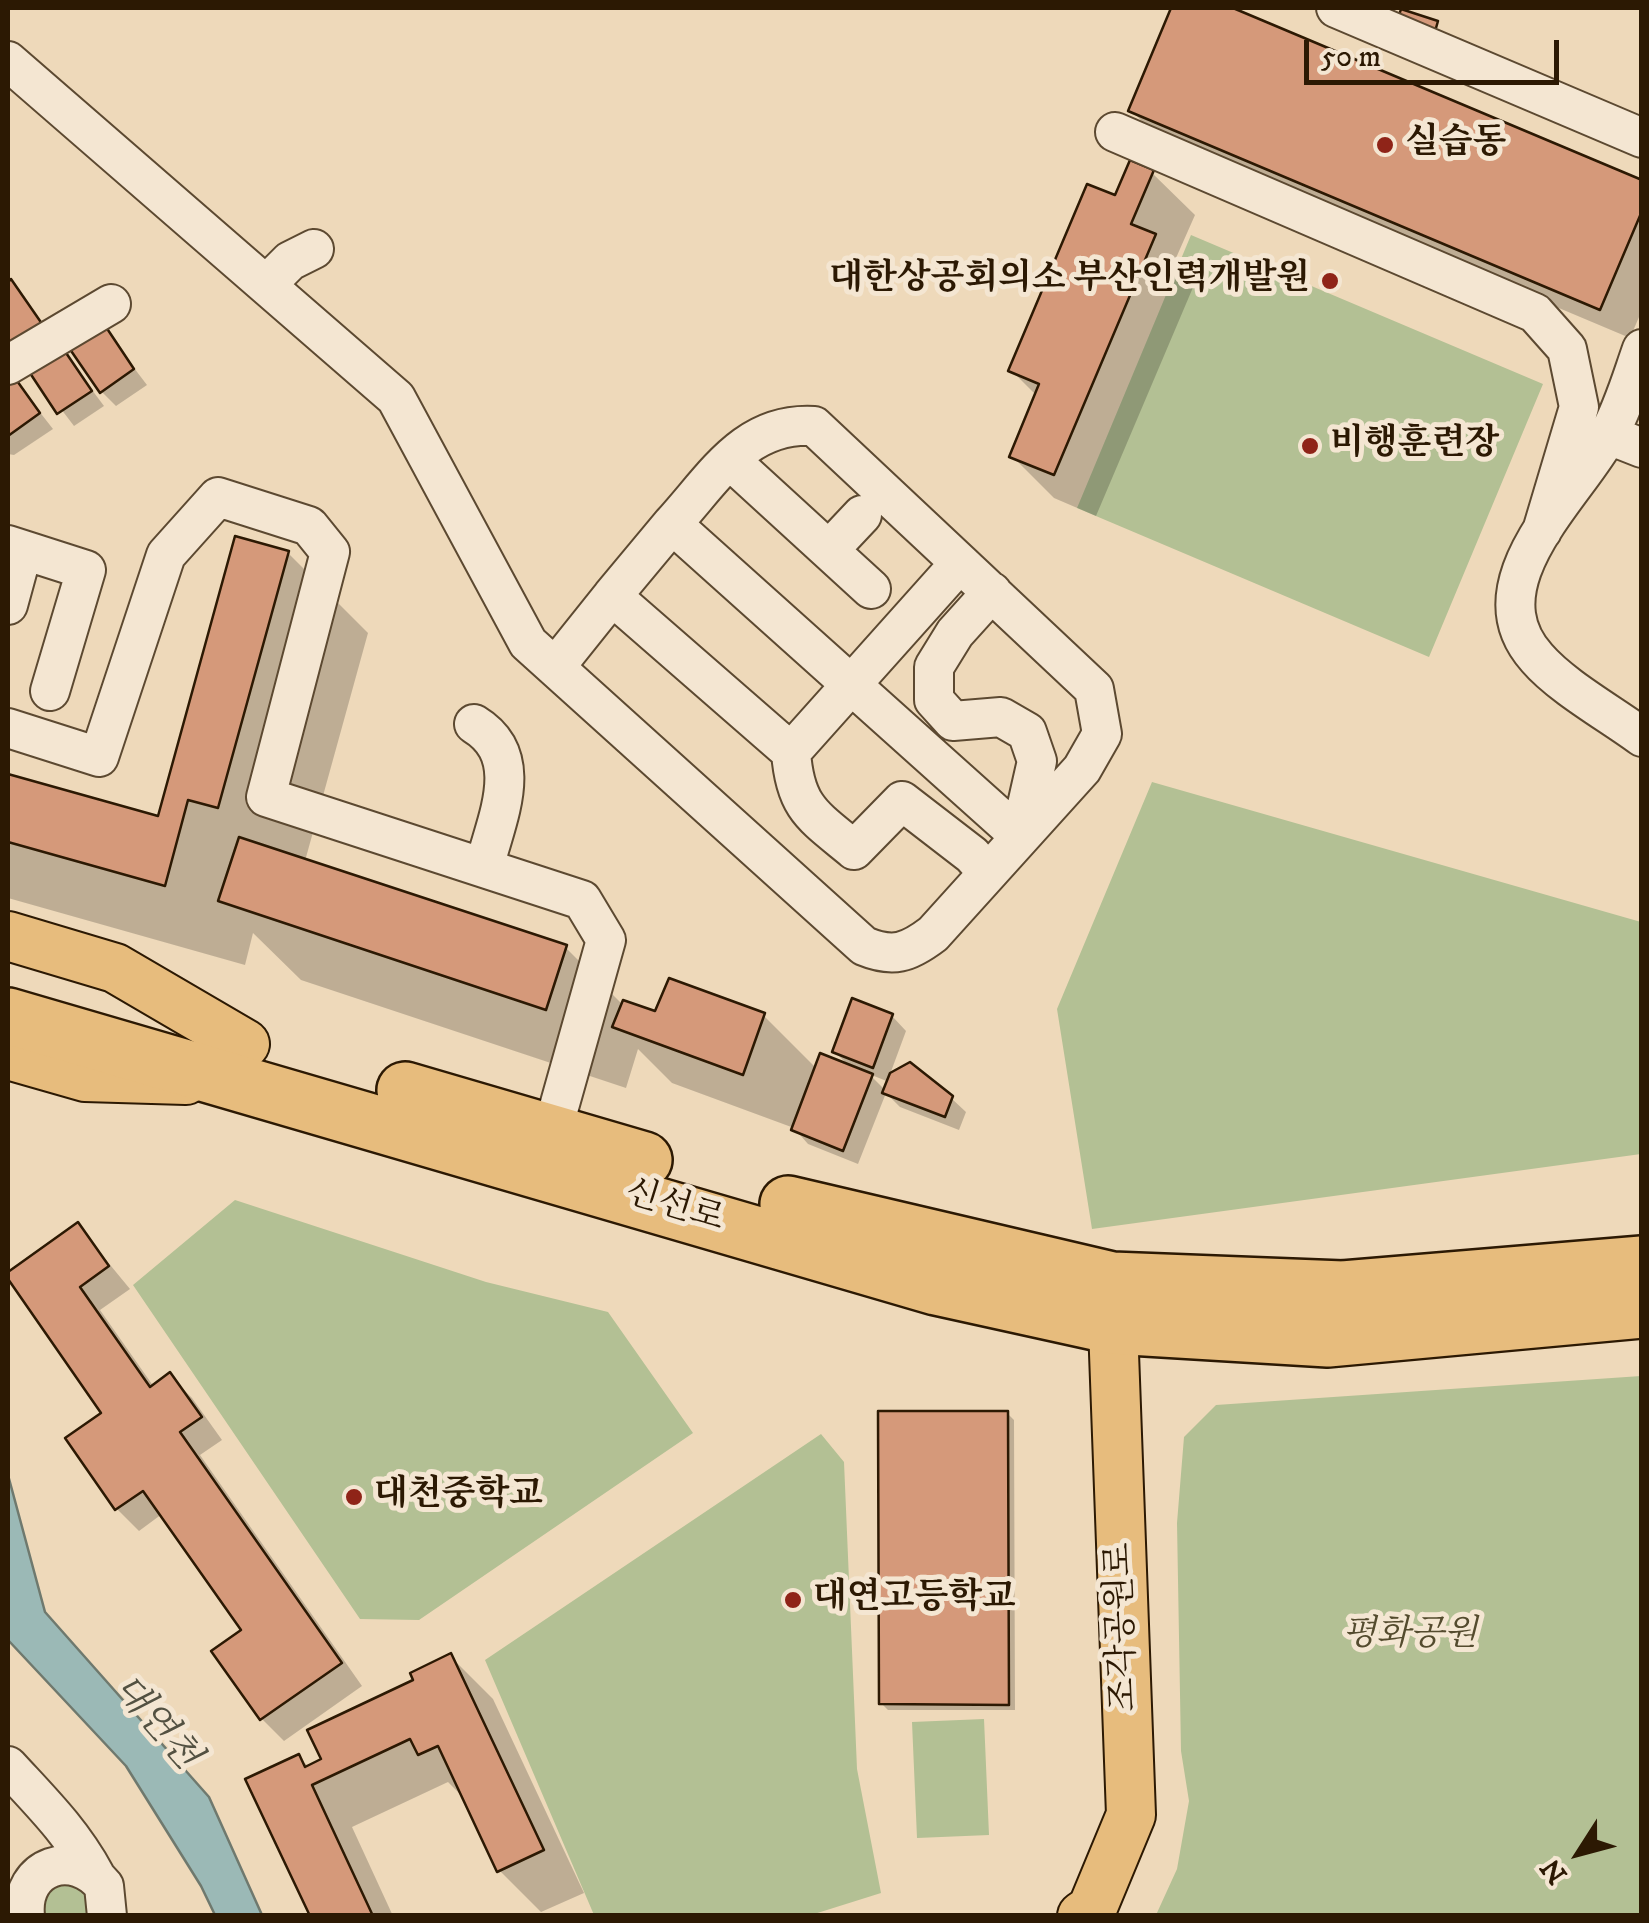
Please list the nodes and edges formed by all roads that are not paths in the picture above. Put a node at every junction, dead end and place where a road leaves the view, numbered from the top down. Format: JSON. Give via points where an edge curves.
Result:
{"nodes":[{"id":1,"x":1336,"y":8,"type":"edge"},
{"id":2,"x":14,"y":79,"type":"edge"},
{"id":3,"x":1115,"y":132,"type":"dead end"},
{"id":4,"x":1642,"y":138,"type":"edge"},
{"id":5,"x":314,"y":249,"type":"dead end"},
{"id":6,"x":266,"y":285,"type":"junction"},
{"id":7,"x":112,"y":304,"type":"dead end"},
{"id":8,"x":8,"y":366,"type":"edge"},
{"id":9,"x":1638,"y":372,"type":"edge"},
{"id":10,"x":1625,"y":441,"type":"edge"},
{"id":11,"x":730,"y":460,"type":"junction"},
{"id":12,"x":862,"y":515,"type":"dead end"},
{"id":13,"x":672,"y":524,"type":"junction"},
{"id":14,"x":1542,"y":531,"type":"junction"},
{"id":15,"x":15,"y":548,"type":"edge"},
{"id":16,"x":829,"y":550,"type":"junction"},
{"id":17,"x":960,"y":563,"type":"junction"},
{"id":18,"x":872,"y":589,"type":"dead end"},
{"id":19,"x":992,"y":592,"type":"junction"},
{"id":20,"x":612,"y":596,"type":"junction"},
{"id":21,"x":8,"y":605,"type":"edge"},
{"id":22,"x":556,"y":666,"type":"junction"},
{"id":23,"x":850,"y":685,"type":"junction"},
{"id":24,"x":50,"y":691,"type":"dead end"},
{"id":25,"x":474,"y":724,"type":"dead end"},
{"id":26,"x":8,"y":728,"type":"edge"},
{"id":27,"x":1642,"y":738,"type":"edge"},
{"id":28,"x":791,"y":752,"type":"junction"},
{"id":29,"x":1020,"y":836,"type":"junction"},
{"id":30,"x":484,"y":868,"type":"junction"},
{"id":31,"x":987,"y":872,"type":"junction"},
{"id":32,"x":8,"y":936,"type":"edge"},
{"id":33,"x":8,"y":977,"type":"edge"},
{"id":34,"x":8,"y":1016,"type":"edge"},
{"id":35,"x":8,"y":1055,"type":"edge"},
{"id":36,"x":242,"y":1063,"type":"junction"},
{"id":37,"x":552,"y":1132,"type":"junction"},
{"id":38,"x":1642,"y":1264,"type":"edge"},
{"id":39,"x":1642,"y":1310,"type":"edge"},
{"id":40,"x":1112,"y":1326,"type":"junction"},
{"id":41,"x":11,"y":1769,"type":"edge"},
{"id":42,"x":44,"y":1869,"type":"junction"},
{"id":43,"x":102,"y":1892,"type":"edge"},
{"id":44,"x":25,"y":1916,"type":"edge"},
{"id":45,"x":134,"y":1916,"type":"edge"},
{"id":46,"x":1082,"y":1916,"type":"edge"}],
"edges":[{"from":1,"to":4,"type":"lane"},
{"from":2,"to":6,"type":"lane"},
{"from":3,"to":14,"type":"lane","via":[[1534,312],[1567,350],[1579,407]]},
{"from":5,"to":6,"type":"lane"},
{"from":6,"to":22,"type":"lane","via":[[396,398],[528,643]]},
{"from":7,"to":8,"type":"lane"},
{"from":9,"to":10,"type":"lane"},
{"from":10,"to":14,"type":"lane"},
{"from":11,"to":13,"type":"lane"},
{"from":11,"to":16,"type":"lane"},
{"from":11,"to":17,"type":"lane","via":[[784,424],[814,426]]},
{"from":12,"to":16,"type":"lane"},
{"from":13,"to":20,"type":"lane"},
{"from":13,"to":23,"type":"lane"},
{"from":14,"to":27,"type":"lane","via":[[1518,574],[1517,620],[1536,658]]},
{"from":15,"to":21,"type":"lane"},
{"from":15,"to":24,"type":"lane","via":[[86,570]]},
{"from":16,"to":18,"type":"lane"},
{"from":17,"to":19,"type":"lane"},
{"from":17,"to":23,"type":"lane"},
{"from":19,"to":29,"type":"lane","via":[[1094,689],[1102,734],[1082,769]]},
{"from":19,"to":29,"type":"lane","via":[[934,667],[934,700],[953,720],[1000,717],[1027,732],[1037,761]]},
{"from":20,"to":22,"type":"lane"},
{"from":20,"to":28,"type":"lane"},
{"from":22,"to":31,"type":"lane","via":[[864,946],[884,954],[908,952],[933,934]]},
{"from":23,"to":28,"type":"lane"},
{"from":23,"to":29,"type":"lane"},
{"from":25,"to":30,"type":"lane","via":[[491,735],[504,757],[506,786]]},
{"from":26,"to":30,"type":"lane","via":[[99,756],[166,555],[218,498],[309,526],[330,552],[266,797]]},
{"from":28,"to":31,"type":"lane","via":[[793,787],[810,814],[854,850],[902,801]]},
{"from":29,"to":31,"type":"lane"},
{"from":30,"to":37,"type":"lane","via":[[582,900],[606,940]]},
{"from":32,"to":36,"type":"main road","via":[[115,968]]},
{"from":33,"to":36,"type":"highway"},
{"from":34,"to":36,"type":"highway"},
{"from":35,"to":36,"type":"main road","via":[[85,1077]]},
{"from":36,"to":37,"type":"highway"},
{"from":36,"to":40,"type":"highway","name":"신선로","via":[[936,1287]]},
{"from":37,"to":38,"type":"highway","via":[[839,1219],[1112,1280],[1343,1289]]},
{"from":39,"to":40,"type":"highway","name":"신선로","via":[[1328,1340]]},
{"from":40,"to":46,"type":"main road","name":"조각공원로","via":[[1131,1815],[1092,1909]]},
{"from":41,"to":42,"type":"lane","via":[[35,1811]]},
{"from":41,"to":43,"type":"lane","via":[[77,1841]]},
{"from":42,"to":43,"type":"lane","via":[[70,1863]]},
{"from":42,"to":44,"type":"lane","via":[[27,1890]]},
{"from":43,"to":45,"type":"lane","via":[[122,1899]]}]}
